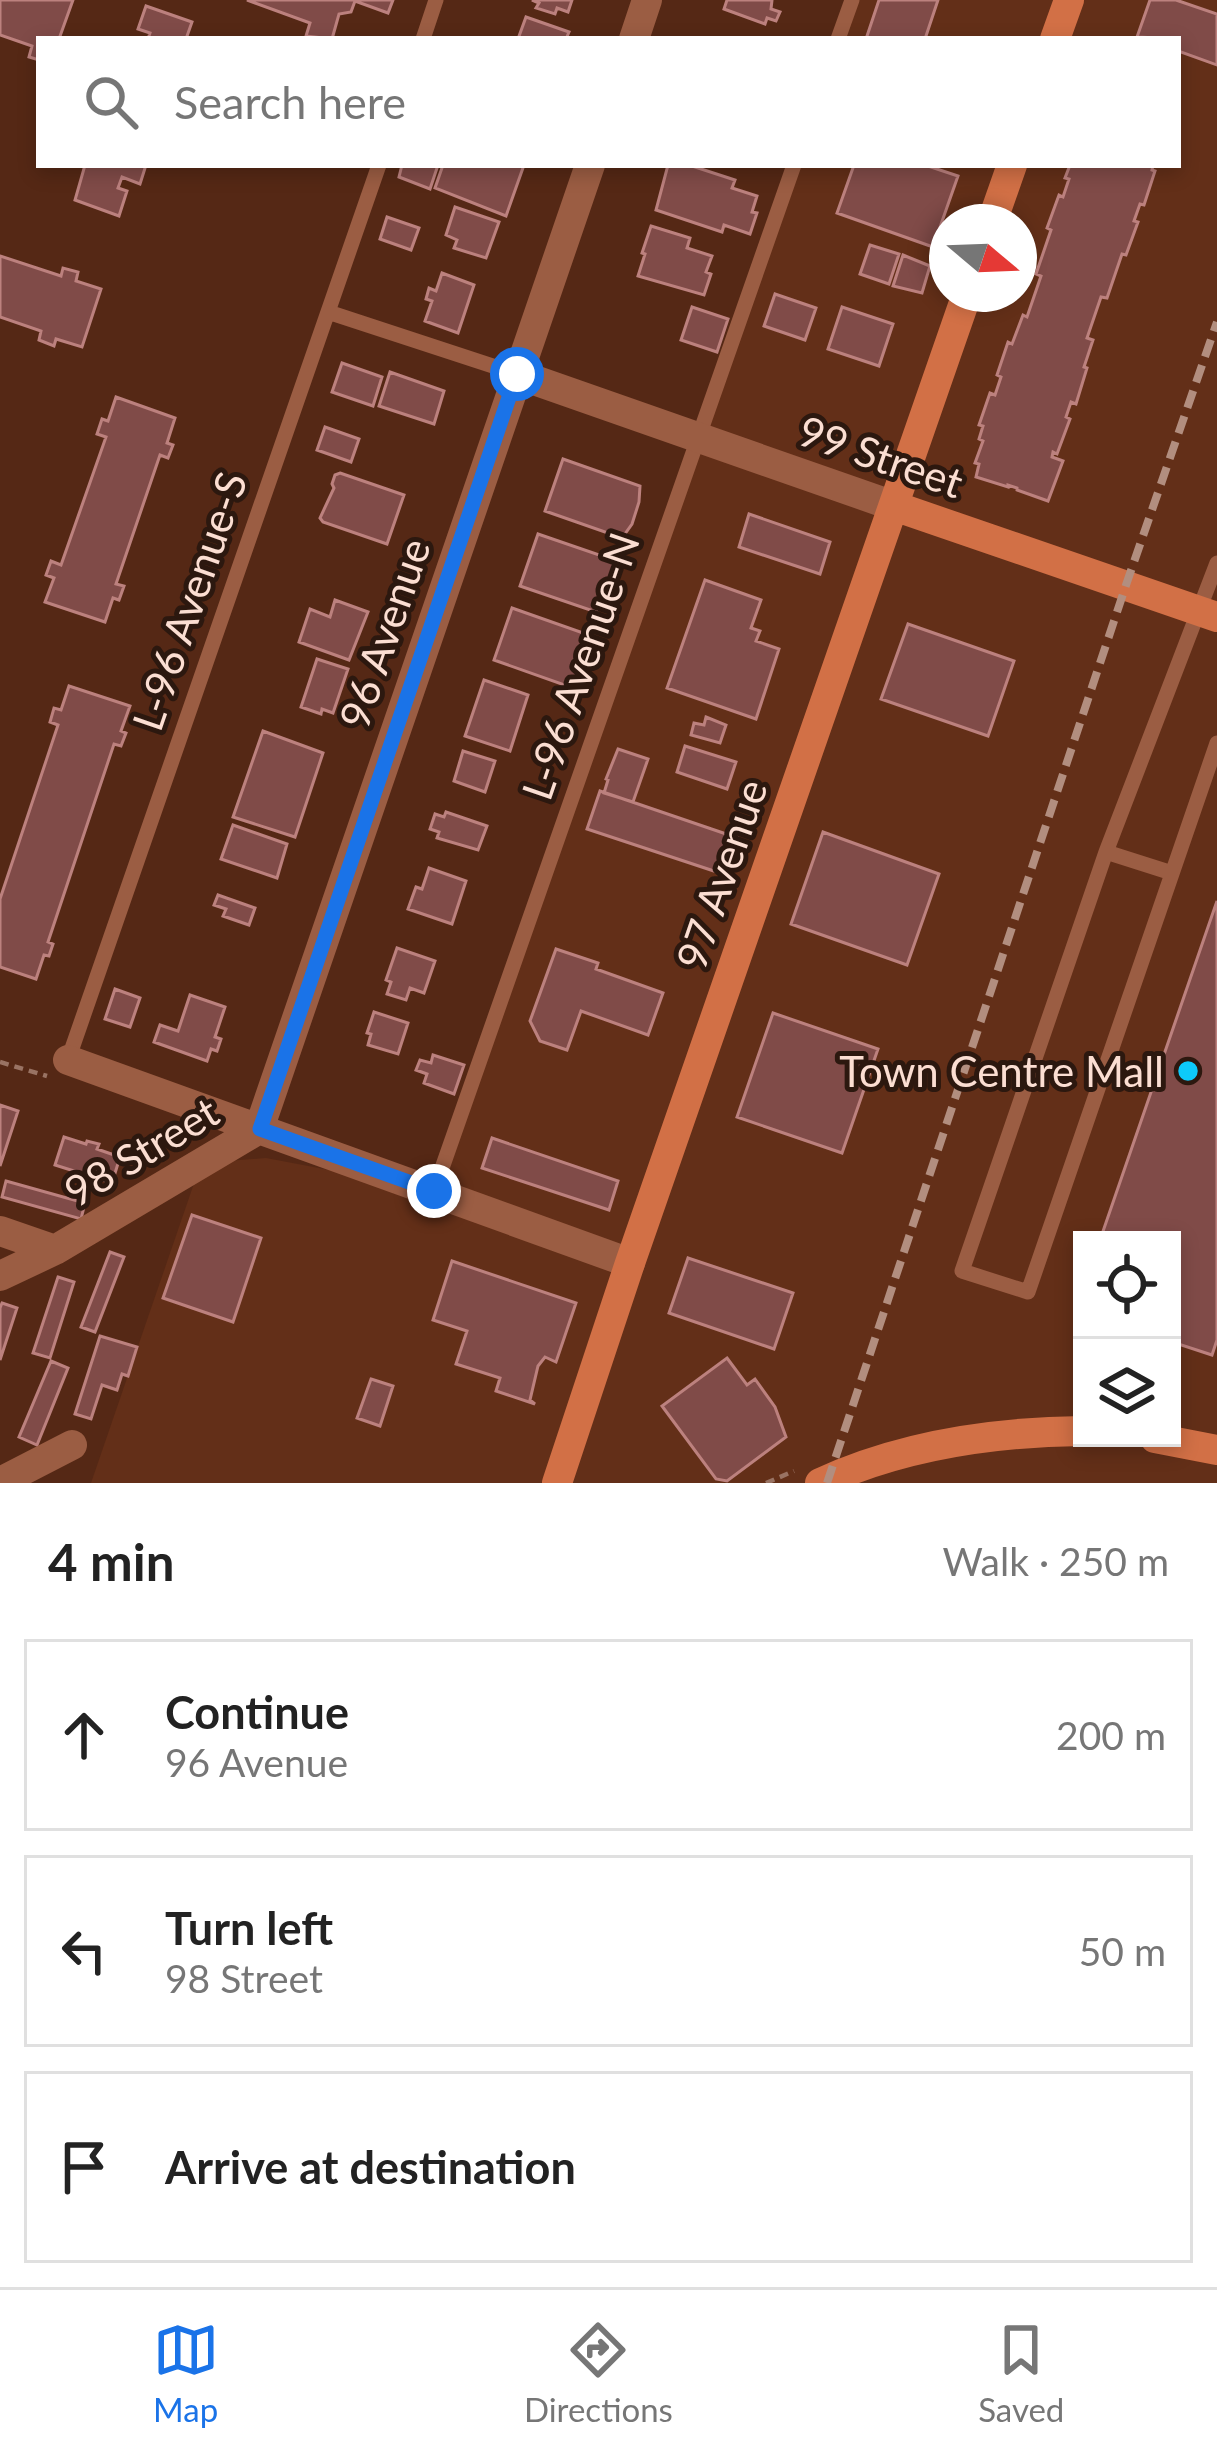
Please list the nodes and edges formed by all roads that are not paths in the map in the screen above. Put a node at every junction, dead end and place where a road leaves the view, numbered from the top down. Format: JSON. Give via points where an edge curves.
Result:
{"nodes":[{"id":1,"x":436,"y":0,"type":"edge"},
{"id":2,"x":647,"y":0,"type":"edge"},
{"id":3,"x":852,"y":0,"type":"edge"},
{"id":4,"x":1069,"y":0,"type":"edge"},
{"id":5,"x":424,"y":36,"type":"edge"},
{"id":6,"x":635,"y":36,"type":"edge"},
{"id":7,"x":839,"y":36,"type":"edge"},
{"id":8,"x":1056,"y":36,"type":"edge"},
{"id":9,"x":378,"y":168,"type":"edge"},
{"id":10,"x":589,"y":168,"type":"edge"},
{"id":11,"x":793,"y":168,"type":"edge"},
{"id":12,"x":1011,"y":168,"type":"edge"},
{"id":13,"x":998,"y":204,"type":"edge"},
{"id":14,"x":328,"y":312,"type":"junction"},
{"id":15,"x":961,"y":312,"type":"edge"},
{"id":16,"x":517,"y":374,"type":"junction"},
{"id":17,"x":698,"y":437,"type":"junction"},
{"id":18,"x":894,"y":506,"type":"junction"},
{"id":19,"x":1217,"y":563,"type":"edge"},
{"id":20,"x":1209,"y":614,"type":"edge"},
{"id":21,"x":1217,"y":743,"type":"edge"},
{"id":22,"x":1106,"y":852,"type":"junction"},
{"id":23,"x":1172,"y":873,"type":"junction"},
{"id":24,"x":68,"y":1060,"type":"joint"},
{"id":25,"x":260,"y":1129,"type":"junction"},
{"id":26,"x":434,"y":1191,"type":"junction"},
{"id":27,"x":0,"y":1231,"type":"edge"},
{"id":28,"x":55,"y":1250,"type":"junction"},
{"id":29,"x":630,"y":1263,"type":"junction"},
{"id":30,"x":0,"y":1276,"type":"edge"},
{"id":31,"x":1073,"y":1431,"type":"edge"},
{"id":32,"x":1181,"y":1443,"type":"edge"},
{"id":33,"x":72,"y":1444,"type":"dead end"},
{"id":34,"x":1217,"y":1450,"type":"edge"},
{"id":35,"x":562,"y":1477,"type":"edge"},
{"id":36,"x":0,"y":1482,"type":"edge"},
{"id":37,"x":820,"y":1483,"type":"edge"}],
"edges":[{"from":1,"to":5,"type":"lane"},
{"from":2,"to":6,"type":"street"},
{"from":3,"to":7,"type":"lane"},
{"from":4,"to":8,"type":"street"},
{"from":9,"to":14,"type":"lane","name":"L-96 Avenue-S"},
{"from":10,"to":16,"type":"street","name":"96 Avenue"},
{"from":11,"to":17,"type":"lane","name":"L-96 Avenue-N"},
{"from":12,"to":13,"type":"street"},
{"from":14,"to":16,"type":"lane"},
{"from":14,"to":24,"type":"lane","name":"L-96 Avenue-S"},
{"from":15,"to":18,"type":"street","name":"97 Avenue"},
{"from":16,"to":17,"type":"street","name":"99 Street"},
{"from":16,"to":25,"type":"street","name":"96 Avenue"},
{"from":17,"to":18,"type":"street","name":"99 Street"},
{"from":17,"to":26,"type":"lane","name":"L-96 Avenue-N"},
{"from":18,"to":20,"type":"street","name":"99 Street"},
{"from":18,"to":29,"type":"street","name":"97 Avenue"},
{"from":19,"to":20,"type":"lane"},
{"from":20,"to":22,"type":"lane"},
{"from":21,"to":23,"type":"lane"},
{"from":22,"to":23,"type":"lane"},
{"from":22,"to":23,"type":"lane","via":[[962,1271],[1028,1292]]},
{"from":24,"to":25,"type":"street","name":"98 Street"},
{"from":25,"to":26,"type":"street","name":"98 Street"},
{"from":25,"to":28,"type":"street","name":"98 Street"},
{"from":26,"to":29,"type":"street","name":"98 Street"},
{"from":27,"to":28,"type":"street"},
{"from":28,"to":30,"type":"street","name":"98 Street"},
{"from":29,"to":35,"type":"street","name":"97 Avenue"},
{"from":31,"to":37,"type":"street","via":[[947,1442]]},
{"from":32,"to":34,"type":"street"},
{"from":33,"to":36,"type":"street"}]}
